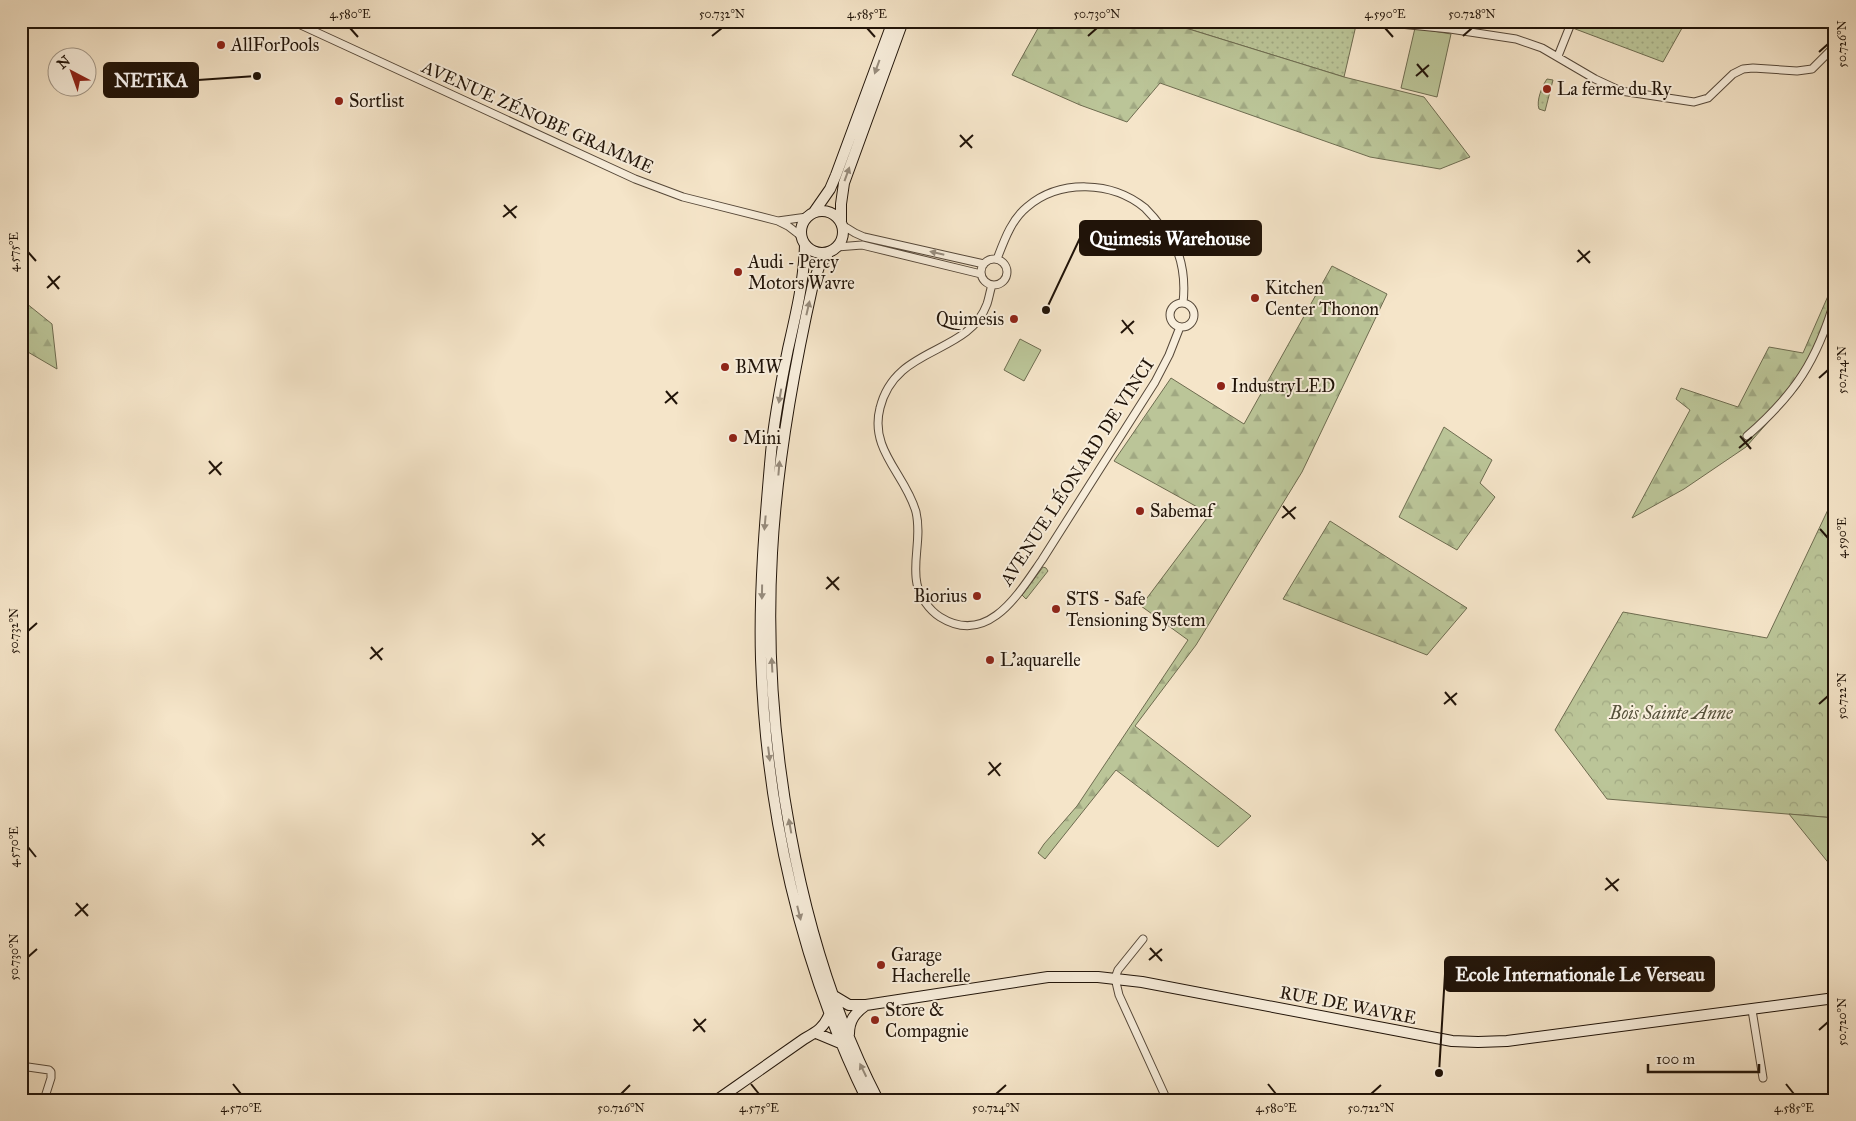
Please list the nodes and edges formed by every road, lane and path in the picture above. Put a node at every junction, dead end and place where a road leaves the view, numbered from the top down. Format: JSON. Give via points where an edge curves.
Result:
{"nodes":[{"id":1,"x":292,"y":21,"type":"edge"},
{"id":2,"x":889,"y":21,"type":"edge"},
{"id":3,"x":893,"y":21,"type":"edge"},
{"id":4,"x":903,"y":21,"type":"edge"},
{"id":5,"x":1572,"y":21,"type":"edge"},
{"id":6,"x":1390,"y":23,"type":"dead end"},
{"id":7,"x":887,"y":40,"type":"junction"},
{"id":8,"x":1835,"y":46,"type":"edge"},
{"id":9,"x":1558,"y":56,"type":"junction"},
{"id":10,"x":810,"y":214,"type":"junction"},
{"id":11,"x":778,"y":221,"type":"junction"},
{"id":12,"x":841,"y":223,"type":"junction"},
{"id":13,"x":803,"y":241,"type":"junction"},
{"id":14,"x":833,"y":249,"type":"junction"},
{"id":15,"x":997,"y":259,"type":"junction"},
{"id":16,"x":984,"y":264,"type":"junction"},
{"id":17,"x":982,"y":274,"type":"junction"},
{"id":18,"x":992,"y":285,"type":"junction"},
{"id":19,"x":1835,"y":300,"type":"edge"},
{"id":20,"x":1184,"y":303,"type":"junction"},
{"id":21,"x":1180,"y":327,"type":"junction"},
{"id":22,"x":1747,"y":436,"type":"dead end"},
{"id":23,"x":1143,"y":939,"type":"dead end"},
{"id":24,"x":1114,"y":978,"type":"junction"},
{"id":25,"x":834,"y":996,"type":"junction"},
{"id":26,"x":1830,"y":999,"type":"edge"},
{"id":27,"x":866,"y":1005,"type":"junction"},
{"id":28,"x":1752,"y":1010,"type":"junction"},
{"id":29,"x":834,"y":1014,"type":"junction"},
{"id":30,"x":816,"y":1033,"type":"junction"},
{"id":31,"x":845,"y":1041,"type":"junction"},
{"id":32,"x":21,"y":1066,"type":"edge"},
{"id":33,"x":1763,"y":1078,"type":"dead end"},
{"id":34,"x":44,"y":1100,"type":"edge"},
{"id":35,"x":717,"y":1100,"type":"edge"},
{"id":36,"x":867,"y":1100,"type":"edge"},
{"id":37,"x":878,"y":1100,"type":"edge"},
{"id":38,"x":1167,"y":1100,"type":"edge"}],
"edges":[{"from":1,"to":11,"type":"street","name":"AVENUE ZÉNOBE GRAMME","via":[[634,179],[683,198]]},
{"from":2,"to":7,"type":"street"},
{"from":3,"to":7,"type":"main road"},
{"from":12,"to":4,"type":"main road","one_way":true,"via":[[844,183]]},
{"from":5,"to":9,"type":"street"},
{"from":6,"to":9,"type":"street","via":[[1504,37]]},
{"from":7,"to":10,"type":"main road","one_way":true,"via":[[830,189]]},
{"from":8,"to":9,"type":"street","via":[[1812,69],[1743,69],[1733,74],[1708,98],[1694,102],[1621,92]]},
{"from":10,"to":11,"type":"street","name":"AVENUE ZÉNOBE GRAMME"},
{"from":10,"to":12,"type":"main road","via":[[826,211],[837,216]]},
{"from":10,"to":13,"type":"main road","via":[[800,229]]},
{"from":11,"to":13,"type":"street","name":"AVENUE ZÉNOBE GRAMME"},
{"from":12,"to":14,"type":"main road","via":[[843,237]]},
{"from":16,"to":12,"type":"street","one_way":true,"via":[[864,237]]},
{"from":13,"to":14,"type":"main road","via":[[816,252]]},
{"from":13,"to":29,"type":"main road","one_way":true,"via":[[803,280],[773,442],[764,543],[761,659],[766,729],[782,841],[806,942]]},
{"from":14,"to":17,"type":"street","via":[[862,245]]},
{"from":25,"to":14,"type":"main road","one_way":true,"via":[[799,874],[783,785],[772,661],[772,553],[780,458],[813,284],[819,267]]},
{"from":15,"to":16,"type":"street"},
{"from":15,"to":18,"type":"street","name":"AVENUE LÉONARD DE VINCI","via":[[1006,266],[1007,275],[1002,283]]},
{"from":15,"to":20,"type":"street","name":"AVENUE LÉONARD DE VINCI","via":[[1014,221],[1027,207],[1046,195],[1067,187],[1109,190],[1145,208],[1167,234],[1182,266]]},
{"from":16,"to":17,"type":"street"},
{"from":17,"to":18,"type":"street","via":[[984,280]]},
{"from":18,"to":21,"type":"street","name":"AVENUE LÉONARD DE VINCI","via":[[987,305],[976,322],[944,347],[924,355],[893,378],[885,392],[879,417],[880,443],[903,481],[916,513],[919,590],[935,614],[959,626],[984,623],[999,614],[1033,574],[1155,382]]},
{"from":19,"to":22,"type":"street","via":[[1822,339],[1807,369],[1784,400]]},
{"from":20,"to":21,"type":"street","name":"AVENUE LÉONARD DE VINCI","via":[[1190,306],[1194,316],[1188,325]]},
{"from":20,"to":21,"type":"street","via":[[1176,305],[1170,314],[1173,323]]},
{"from":23,"to":24,"type":"street"},
{"from":24,"to":27,"type":"main road","name":"RUE DE WAVRE","via":[[1048,978]]},
{"from":24,"to":28,"type":"main road","name":"RUE DE WAVRE","via":[[1452,1041],[1508,1040]]},
{"from":24,"to":38,"type":"street","via":[[1118,995]]},
{"from":25,"to":27,"type":"main road","name":"RUE DE WAVRE","via":[[849,1005]]},
{"from":25,"to":29,"type":"main road"},
{"from":26,"to":28,"type":"main road","name":"RUE DE WAVRE"},
{"from":27,"to":31,"type":"main road","via":[[854,1016]]},
{"from":28,"to":33,"type":"street"},
{"from":29,"to":30,"type":"main road"},
{"from":29,"to":31,"type":"main road"},
{"from":30,"to":31,"type":"main road"},
{"from":30,"to":35,"type":"main road"},
{"from":31,"to":36,"type":"main road"},
{"from":37,"to":31,"type":"main road","one_way":true},
{"from":32,"to":34,"type":"street","via":[[51,1072]]}]}
